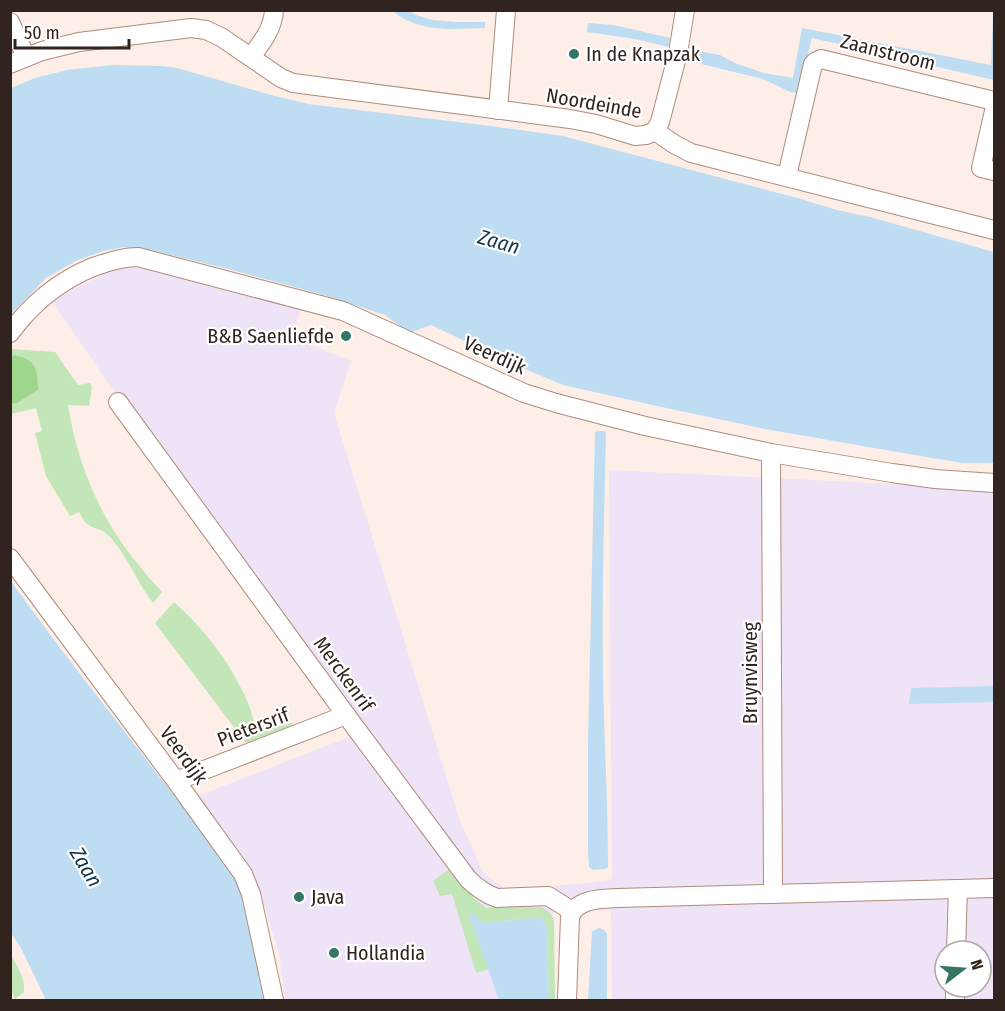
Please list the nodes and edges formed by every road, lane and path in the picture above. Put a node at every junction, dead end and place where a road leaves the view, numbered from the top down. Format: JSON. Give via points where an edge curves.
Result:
{"nodes":[{"id":1,"x":274,"y":10,"type":"edge"},
{"id":2,"x":506,"y":10,"type":"edge"},
{"id":3,"x":685,"y":10,"type":"edge"},
{"id":4,"x":10,"y":22,"type":"edge"},
{"id":5,"x":251,"y":57,"type":"junction"},
{"id":6,"x":18,"y":60,"type":"edge"},
{"id":7,"x":994,"y":103,"type":"edge"},
{"id":8,"x":498,"y":110,"type":"junction"},
{"id":9,"x":994,"y":111,"type":"edge"},
{"id":10,"x":655,"y":131,"type":"junction"},
{"id":11,"x":994,"y":171,"type":"edge"},
{"id":12,"x":787,"y":176,"type":"junction"},
{"id":13,"x":994,"y":230,"type":"edge"},
{"id":14,"x":13,"y":330,"type":"edge"},
{"id":15,"x":118,"y":402,"type":"dead end"},
{"id":16,"x":771,"y":453,"type":"junction"},
{"id":17,"x":994,"y":483,"type":"edge"},
{"id":18,"x":10,"y":558,"type":"edge"},
{"id":19,"x":346,"y":715,"type":"junction"},
{"id":20,"x":176,"y":782,"type":"junction"},
{"id":21,"x":994,"y":888,"type":"edge"},
{"id":22,"x":958,"y":889,"type":"junction"},
{"id":23,"x":773,"y":893,"type":"junction"},
{"id":24,"x":572,"y":911,"type":"junction"},
{"id":25,"x":956,"y":939,"type":"edge"},
{"id":26,"x":274,"y":1000,"type":"edge"},
{"id":27,"x":567,"y":1000,"type":"edge"}],
"edges":[{"from":1,"to":5,"type":"street","via":[[268,34]]},
{"from":2,"to":8,"type":"street"},
{"from":3,"to":10,"type":"street","via":[[678,53]]},
{"from":4,"to":6,"type":"street"},
{"from":5,"to":6,"type":"street","name":"Noordeinde","via":[[213,33],[191,28],[80,42]]},
{"from":5,"to":8,"type":"street","name":"Noordeinde","via":[[293,82]]},
{"from":7,"to":12,"type":"street","name":"Zaanstroom","via":[[821,59],[813,64]]},
{"from":8,"to":10,"type":"street","name":"Noordeinde","via":[[570,119],[635,136]]},
{"from":9,"to":11,"type":"street","via":[[981,168]]},
{"from":10,"to":12,"type":"street","name":"Noordeinde","via":[[692,153]]},
{"from":12,"to":13,"type":"street","name":"Noordeinde"},
{"from":14,"to":16,"type":"street","name":"Veerdijk","via":[[35,304],[71,277],[105,263],[138,257],[343,311],[556,404]]},
{"from":15,"to":19,"type":"street","name":"Merckenrif"},
{"from":16,"to":17,"type":"street","name":"Veerdijk","via":[[935,479]]},
{"from":16,"to":23,"type":"street","name":"Bruynvisweg"},
{"from":18,"to":20,"type":"street","name":"Veerdijk"},
{"from":19,"to":20,"type":"street","name":"Pietersrif"},
{"from":19,"to":24,"type":"street","name":"Merckenrif","via":[[477,889],[497,898],[548,896]]},
{"from":20,"to":26,"type":"street","name":"Veerdijk","via":[[247,882]]},
{"from":21,"to":22,"type":"street"},
{"from":22,"to":23,"type":"street"},
{"from":22,"to":25,"type":"street"},
{"from":23,"to":24,"type":"street","via":[[610,898],[588,901]]},
{"from":24,"to":27,"type":"street"}]}
